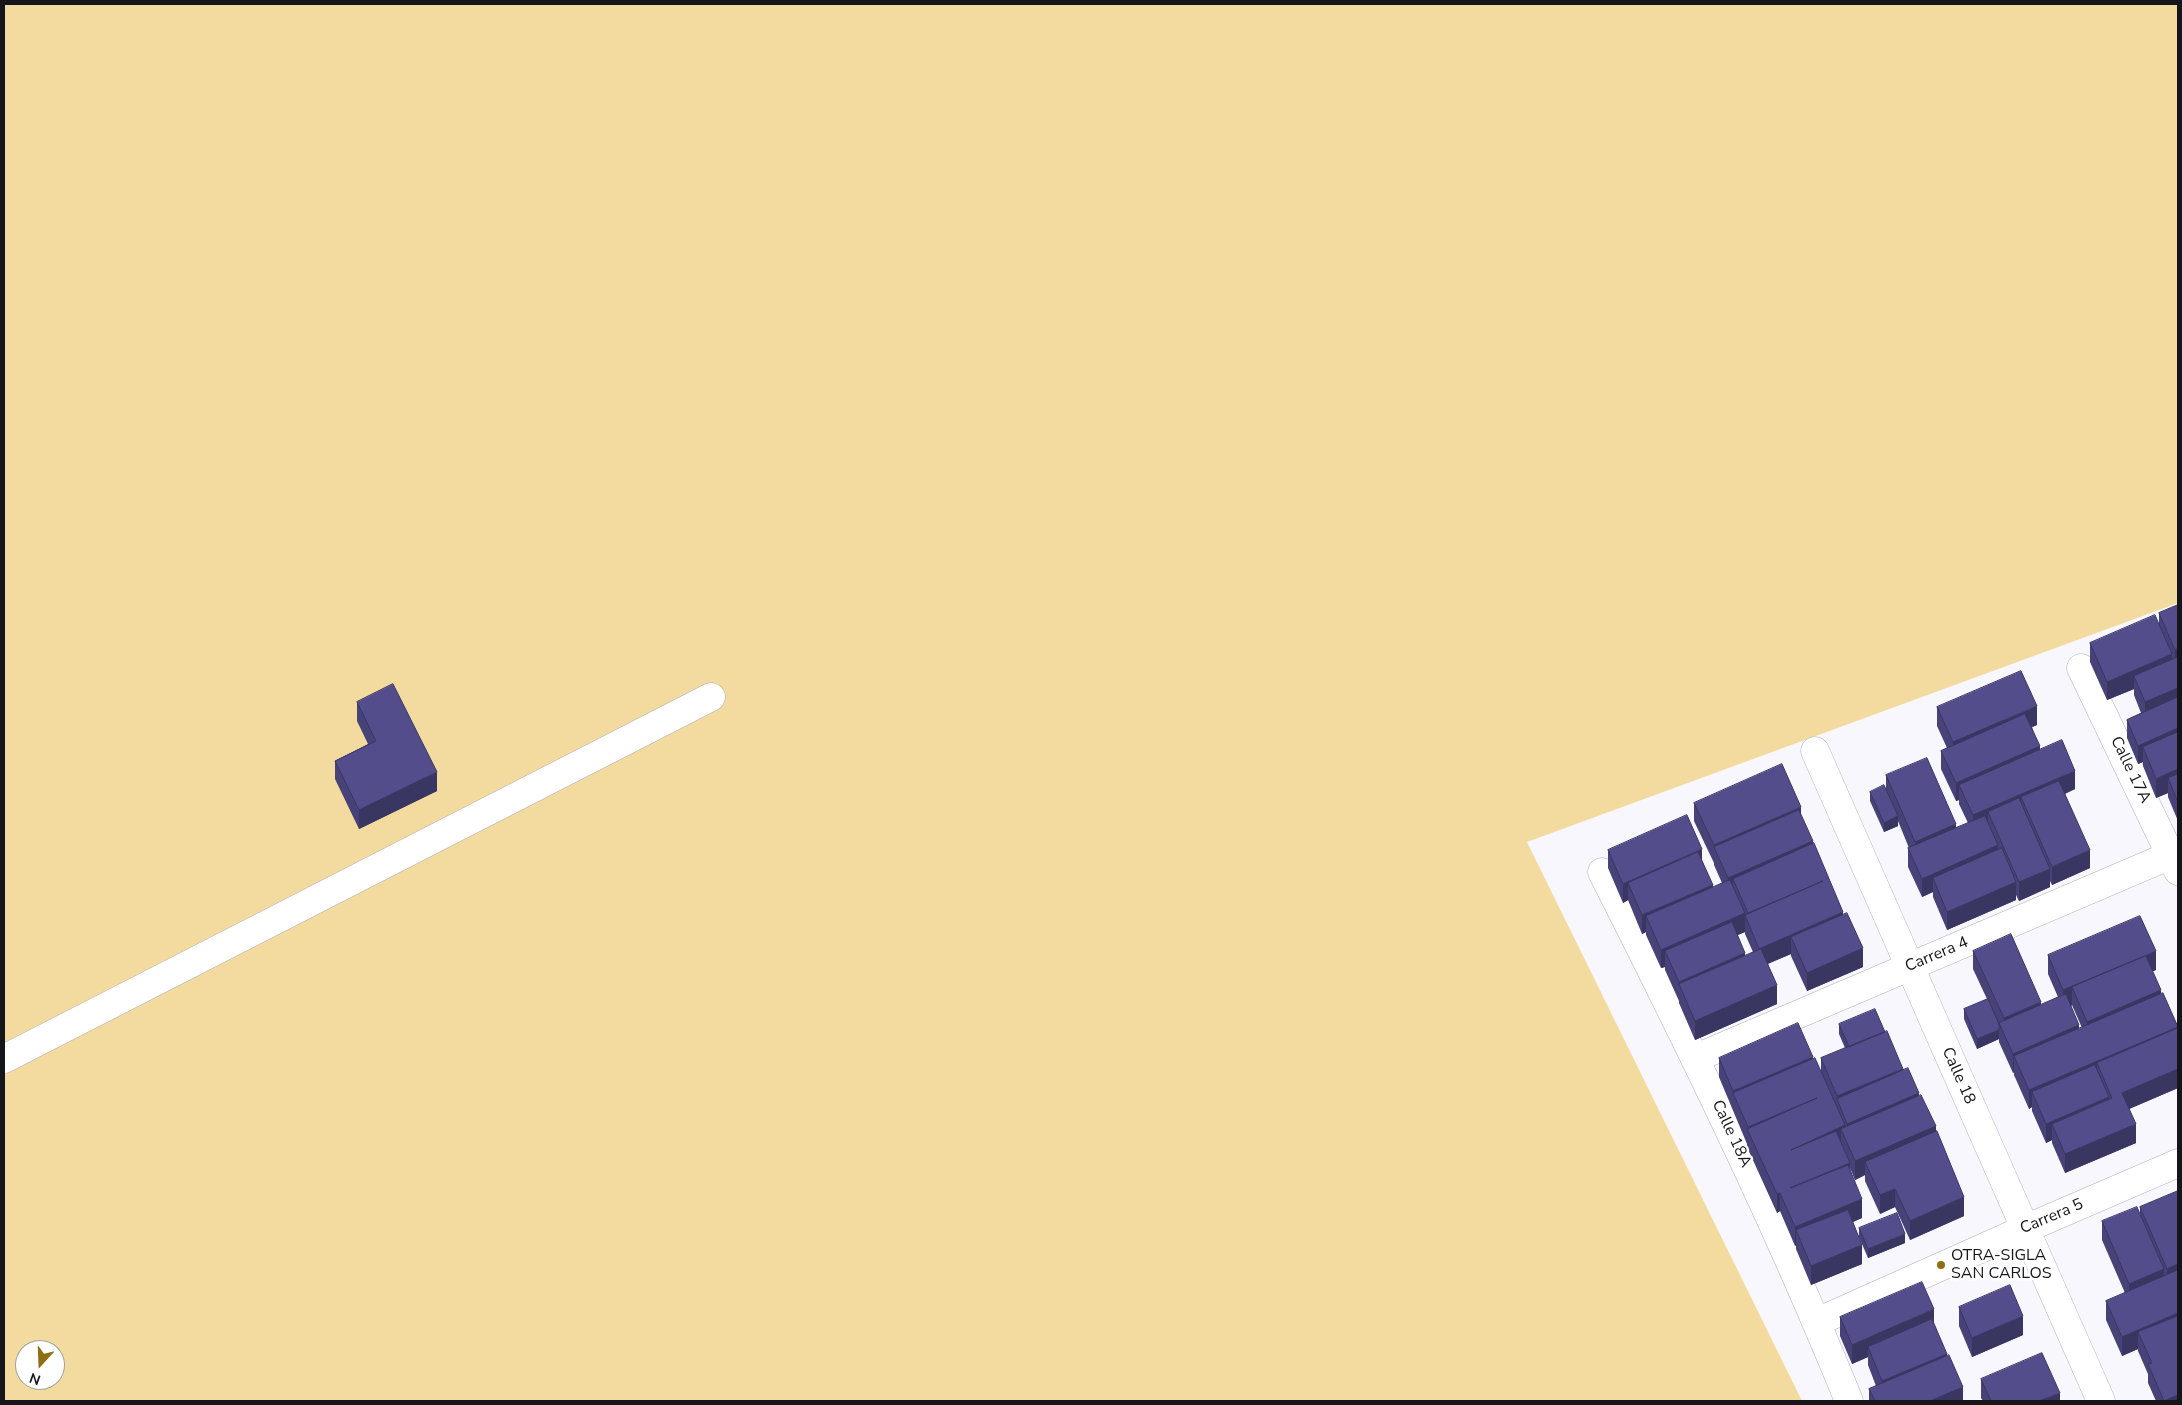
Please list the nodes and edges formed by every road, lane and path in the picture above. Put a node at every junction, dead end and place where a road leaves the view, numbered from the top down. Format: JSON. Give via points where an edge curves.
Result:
{"nodes":[{"id":1,"x":2081,"y":668,"type":"dead end"},
{"id":2,"x":711,"y":697,"type":"dead end"},
{"id":3,"x":1815,"y":751,"type":"dead end"},
{"id":4,"x":2176,"y":860,"type":"edge"},
{"id":5,"x":1602,"y":872,"type":"dead end"},
{"id":6,"x":1909,"y":967,"type":"junction"},
{"id":7,"x":1696,"y":1058,"type":"junction"},
{"id":8,"x":4,"y":1059,"type":"edge"},
{"id":9,"x":2178,"y":1163,"type":"edge"},
{"id":10,"x":2025,"y":1229,"type":"junction"},
{"id":11,"x":1817,"y":1322,"type":"junction"},
{"id":12,"x":1849,"y":1401,"type":"edge"},
{"id":13,"x":2101,"y":1401,"type":"edge"}],
"edges":[{"from":1,"to":4,"type":"street","name":"Calle 17A"},
{"from":2,"to":8,"type":"street"},
{"from":3,"to":6,"type":"street","name":"Calle 18"},
{"from":4,"to":6,"type":"street","name":"Carrera 4"},
{"from":5,"to":7,"type":"street","name":"Calle 18A"},
{"from":6,"to":7,"type":"street","name":"Carrera 4"},
{"from":6,"to":10,"type":"street","name":"Calle 18"},
{"from":7,"to":11,"type":"street","name":"Calle 18A"},
{"from":9,"to":10,"type":"street","name":"Carrera 5"},
{"from":10,"to":11,"type":"street","name":"Carrera 5"},
{"from":10,"to":13,"type":"street","name":"Calle 18"},
{"from":11,"to":12,"type":"street","name":"Calle 18A"}]}
